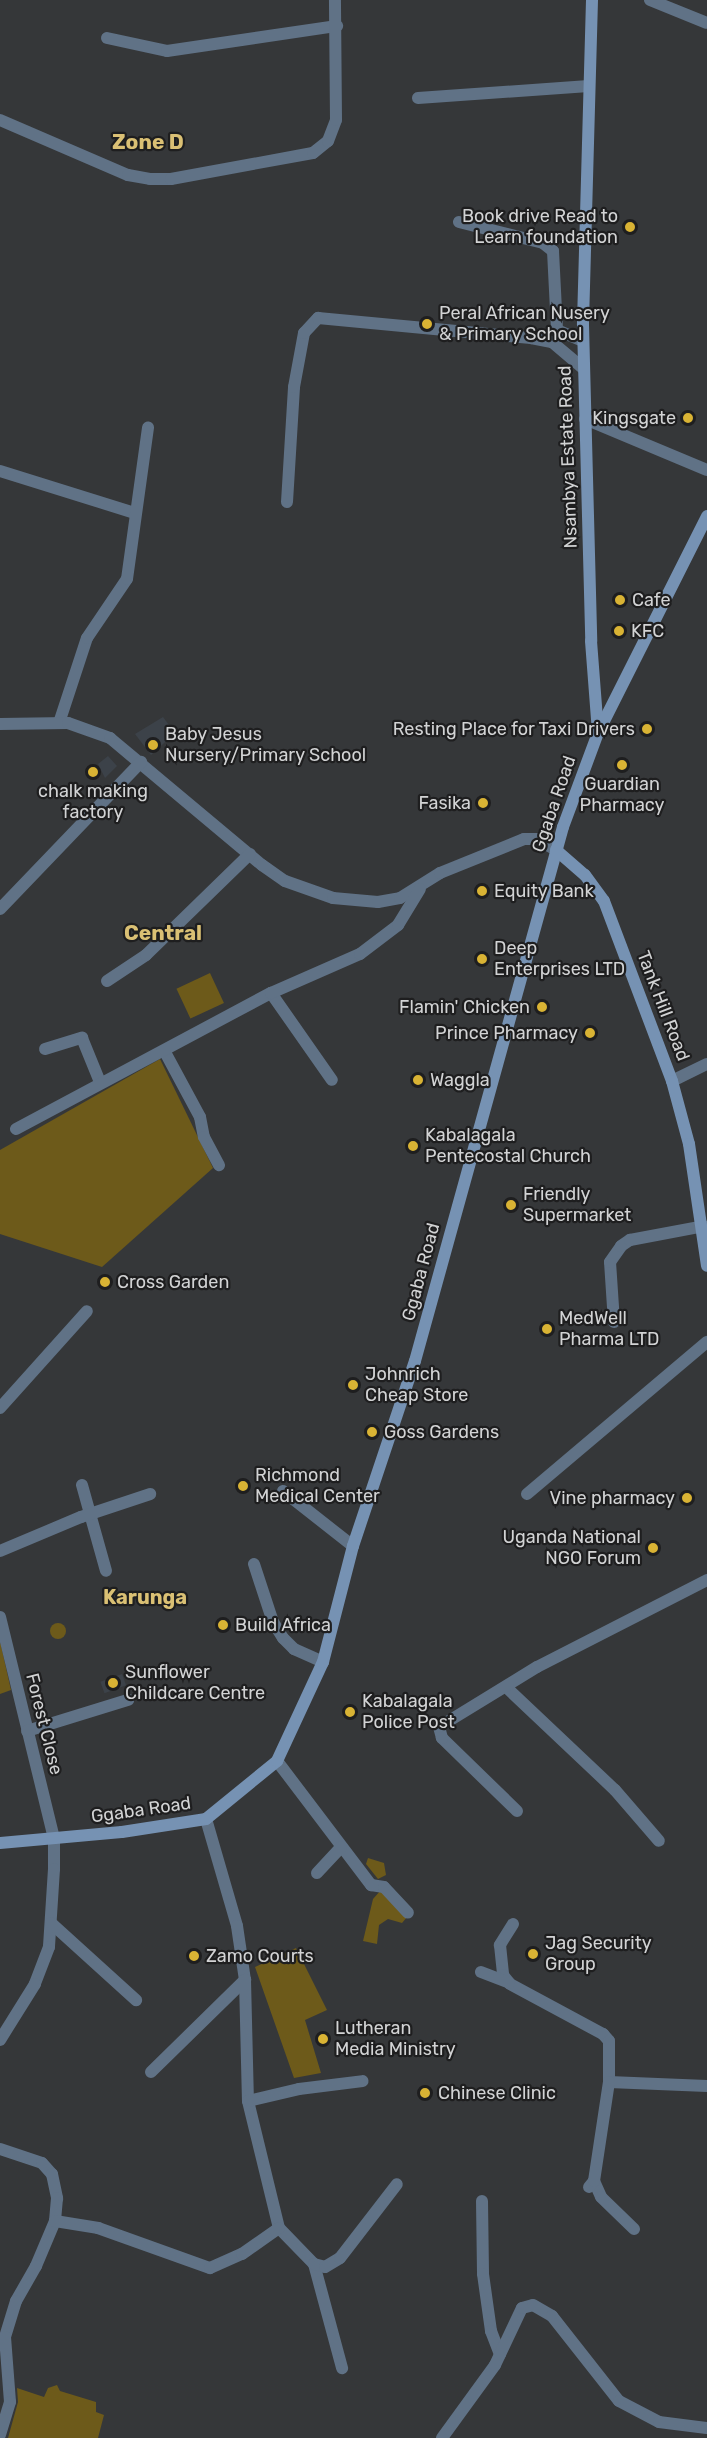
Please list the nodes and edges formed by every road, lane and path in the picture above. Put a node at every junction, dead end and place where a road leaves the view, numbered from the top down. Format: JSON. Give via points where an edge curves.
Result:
{"nodes":[{"id":1,"x":335,"y":0,"type":"edge"},
{"id":2,"x":592,"y":0,"type":"edge"},
{"id":3,"x":650,"y":0,"type":"edge"},
{"id":4,"x":707,"y":23,"type":"edge"},
{"id":5,"x":337,"y":26,"type":"junction"},
{"id":6,"x":107,"y":38,"type":"dead end"},
{"id":7,"x":590,"y":86,"type":"junction"},
{"id":8,"x":418,"y":98,"type":"dead end"},
{"id":9,"x":0,"y":120,"type":"edge"},
{"id":10,"x":459,"y":222,"type":"dead end"},
{"id":11,"x":583,"y":341,"type":"junction"},
{"id":12,"x":584,"y":369,"type":"junction"},
{"id":13,"x":585,"y":419,"type":"junction"},
{"id":14,"x":148,"y":427,"type":"dead end"},
{"id":15,"x":707,"y":470,"type":"edge"},
{"id":16,"x":0,"y":471,"type":"edge"},
{"id":17,"x":287,"y":502,"type":"dead end"},
{"id":18,"x":135,"y":513,"type":"junction"},
{"id":19,"x":707,"y":516,"type":"edge"},
{"id":20,"x":59,"y":723,"type":"junction"},
{"id":21,"x":0,"y":724,"type":"edge"},
{"id":22,"x":598,"y":733,"type":"junction"},
{"id":23,"x":141,"y":762,"type":"junction"},
{"id":24,"x":556,"y":850,"type":"junction"},
{"id":25,"x":250,"y":854,"type":"junction"},
{"id":26,"x":420,"y":889,"type":"junction"},
{"id":27,"x":0,"y":909,"type":"edge"},
{"id":28,"x":107,"y":981,"type":"dead end"},
{"id":29,"x":271,"y":993,"type":"junction"},
{"id":30,"x":45,"y":1049,"type":"dead end"},
{"id":31,"x":165,"y":1052,"type":"junction"},
{"id":32,"x":707,"y":1064,"type":"edge"},
{"id":33,"x":332,"y":1080,"type":"dead end"},
{"id":34,"x":672,"y":1081,"type":"junction"},
{"id":35,"x":100,"y":1082,"type":"junction"},
{"id":36,"x":16,"y":1129,"type":"dead end"},
{"id":37,"x":219,"y":1165,"type":"dead end"},
{"id":38,"x":704,"y":1226,"type":"junction"},
{"id":39,"x":707,"y":1266,"type":"edge"},
{"id":40,"x":87,"y":1311,"type":"dead end"},
{"id":41,"x":614,"y":1322,"type":"dead end"},
{"id":42,"x":707,"y":1342,"type":"edge"},
{"id":43,"x":0,"y":1408,"type":"edge"},
{"id":44,"x":82,"y":1485,"type":"dead end"},
{"id":45,"x":284,"y":1491,"type":"dead end"},
{"id":46,"x":150,"y":1494,"type":"dead end"},
{"id":47,"x":527,"y":1494,"type":"dead end"},
{"id":48,"x":90,"y":1513,"type":"junction"},
{"id":49,"x":353,"y":1546,"type":"junction"},
{"id":50,"x":0,"y":1551,"type":"edge"},
{"id":51,"x":254,"y":1564,"type":"dead end"},
{"id":52,"x":106,"y":1571,"type":"dead end"},
{"id":53,"x":707,"y":1580,"type":"edge"},
{"id":54,"x":0,"y":1617,"type":"edge"},
{"id":55,"x":323,"y":1662,"type":"junction"},
{"id":56,"x":506,"y":1687,"type":"junction"},
{"id":57,"x":128,"y":1700,"type":"dead end"},
{"id":58,"x":27,"y":1731,"type":"junction"},
{"id":59,"x":277,"y":1761,"type":"junction"},
{"id":60,"x":517,"y":1810,"type":"dead end"},
{"id":61,"x":206,"y":1819,"type":"junction"},
{"id":62,"x":54,"y":1838,"type":"junction"},
{"id":63,"x":659,"y":1841,"type":"dead end"},
{"id":64,"x":0,"y":1843,"type":"edge"},
{"id":65,"x":341,"y":1846,"type":"junction"},
{"id":66,"x":318,"y":1873,"type":"dead end"},
{"id":67,"x":408,"y":1912,"type":"dead end"},
{"id":68,"x":51,"y":1923,"type":"junction"},
{"id":69,"x":513,"y":1924,"type":"dead end"},
{"id":70,"x":481,"y":1972,"type":"dead end"},
{"id":71,"x":245,"y":1980,"type":"junction"},
{"id":72,"x":510,"y":1984,"type":"junction"},
{"id":73,"x":136,"y":2000,"type":"dead end"},
{"id":74,"x":0,"y":2040,"type":"edge"},
{"id":75,"x":151,"y":2072,"type":"dead end"},
{"id":76,"x":363,"y":2081,"type":"dead end"},
{"id":77,"x":609,"y":2082,"type":"junction"},
{"id":78,"x":707,"y":2086,"type":"edge"},
{"id":79,"x":248,"y":2101,"type":"junction"},
{"id":80,"x":0,"y":2149,"type":"edge"},
{"id":81,"x":397,"y":2184,"type":"dead end"},
{"id":82,"x":482,"y":2201,"type":"dead end"},
{"id":83,"x":55,"y":2221,"type":"junction"},
{"id":84,"x":279,"y":2228,"type":"junction"},
{"id":85,"x":634,"y":2229,"type":"dead end"},
{"id":86,"x":314,"y":2264,"type":"junction"},
{"id":87,"x":500,"y":2354,"type":"junction"},
{"id":88,"x":342,"y":2368,"type":"dead end"},
{"id":89,"x":707,"y":2428,"type":"edge"},
{"id":90,"x":0,"y":2434,"type":"edge"},
{"id":91,"x":442,"y":2438,"type":"edge"}],
"edges":[{"from":1,"to":5,"type":"street"},
{"from":2,"to":7,"type":"main road","name":"Nsambya Estate Road"},
{"from":3,"to":4,"type":"street"},
{"from":5,"to":6,"type":"street","via":[[166,51]]},
{"from":5,"to":9,"type":"street","via":[[336,120],[328,141],[313,153],[171,179],[150,179],[128,175]]},
{"from":7,"to":8,"type":"street"},
{"from":7,"to":11,"type":"main road","name":"Nsambya Estate Road"},
{"from":10,"to":11,"type":"street","via":[[543,243],[554,251],[557,330]]},
{"from":11,"to":12,"type":"main road","name":"Nsambya Estate Road"},
{"from":12,"to":13,"type":"main road","name":"Nsambya Estate Road"},
{"from":12,"to":17,"type":"street","via":[[552,342],[318,318],[304,333],[294,387]]},
{"from":13,"to":15,"type":"street"},
{"from":13,"to":22,"type":"main road","name":"Nsambya Estate Road","via":[[591,648]]},
{"from":14,"to":18,"type":"street"},
{"from":16,"to":18,"type":"street"},
{"from":18,"to":20,"type":"street","via":[[126,579],[87,638]]},
{"from":19,"to":22,"type":"main road","name":"Ggaba Road"},
{"from":20,"to":21,"type":"street"},
{"from":20,"to":23,"type":"street","via":[[98,732]]},
{"from":22,"to":24,"type":"main road","name":"Ggaba Road"},
{"from":23,"to":25,"type":"street"},
{"from":23,"to":27,"type":"street"},
{"from":24,"to":26,"type":"street","via":[[537,839],[524,838],[440,873]]},
{"from":24,"to":34,"type":"main road","name":"Tank Hill Road","via":[[585,875],[604,901]]},
{"from":24,"to":49,"type":"main road","name":"Ggaba Road","via":[[415,1361]]},
{"from":25,"to":26,"type":"street","via":[[285,881],[333,898],[388,901]]},
{"from":25,"to":28,"type":"street","via":[[146,955]]},
{"from":26,"to":29,"type":"street","via":[[398,925],[360,954]]},
{"from":29,"to":31,"type":"street"},
{"from":29,"to":33,"type":"street"},
{"from":30,"to":35,"type":"street","via":[[82,1038]]},
{"from":31,"to":35,"type":"street"},
{"from":31,"to":37,"type":"street","via":[[200,1117],[204,1137]]},
{"from":32,"to":34,"type":"street"},
{"from":34,"to":38,"type":"main road","name":"Tank Hill Road","via":[[689,1144]]},
{"from":35,"to":36,"type":"street"},
{"from":38,"to":39,"type":"main road","name":"Tank Hill Road"},
{"from":38,"to":41,"type":"street","via":[[630,1240],[621,1246],[610,1262]]},
{"from":40,"to":43,"type":"street"},
{"from":42,"to":47,"type":"street"},
{"from":44,"to":48,"type":"street"},
{"from":45,"to":49,"type":"street"},
{"from":46,"to":48,"type":"street"},
{"from":48,"to":50,"type":"street"},
{"from":48,"to":52,"type":"street"},
{"from":49,"to":55,"type":"main road","name":"Ggaba Road"},
{"from":51,"to":55,"type":"street","via":[[273,1622],[283,1638],[294,1649]]},
{"from":53,"to":56,"type":"street","via":[[612,1625]]},
{"from":54,"to":58,"type":"street","name":"Forest Close"},
{"from":55,"to":59,"type":"main road","name":"Ggaba Road"},
{"from":56,"to":60,"type":"street","via":[[440,1727],[442,1738]]},
{"from":56,"to":63,"type":"street","via":[[622,1797]]},
{"from":57,"to":58,"type":"street"},
{"from":58,"to":62,"type":"street","name":"Forest Close"},
{"from":59,"to":61,"type":"main road","name":"Ggaba Road"},
{"from":59,"to":65,"type":"street"},
{"from":61,"to":62,"type":"main road","name":"Ggaba Road"},
{"from":61,"to":71,"type":"street","via":[[237,1926]]},
{"from":62,"to":64,"type":"main road","name":"Ggaba Road"},
{"from":62,"to":68,"type":"street","name":"Forest Close"},
{"from":65,"to":66,"type":"street"},
{"from":65,"to":67,"type":"street","via":[[371,1885],[384,1887]]},
{"from":68,"to":73,"type":"street"},
{"from":68,"to":74,"type":"street","name":"Forest Close","via":[[49,1947],[35,1984]]},
{"from":69,"to":72,"type":"street","via":[[503,1934],[499,1962]]},
{"from":70,"to":72,"type":"street"},
{"from":71,"to":75,"type":"street"},
{"from":71,"to":79,"type":"street"},
{"from":72,"to":77,"type":"street","via":[[603,2034],[609,2041]]},
{"from":76,"to":79,"type":"street","via":[[299,2089]]},
{"from":77,"to":78,"type":"street"},
{"from":77,"to":85,"type":"street","via":[[591,2184]]},
{"from":79,"to":84,"type":"street"},
{"from":80,"to":83,"type":"street","via":[[42,2163],[52,2174],[57,2198]]},
{"from":81,"to":86,"type":"street","via":[[340,2258],[325,2267]]},
{"from":82,"to":87,"type":"street","via":[[483,2274],[491,2331]]},
{"from":83,"to":84,"type":"street","via":[[98,2228],[210,2268],[242,2254]]},
{"from":83,"to":90,"type":"street","via":[[16,2301],[5,2337],[10,2402]]},
{"from":84,"to":86,"type":"street"},
{"from":86,"to":88,"type":"street"},
{"from":87,"to":89,"type":"street","via":[[522,2308],[533,2305],[552,2316],[619,2401],[659,2422]]},
{"from":87,"to":91,"type":"street"}]}
